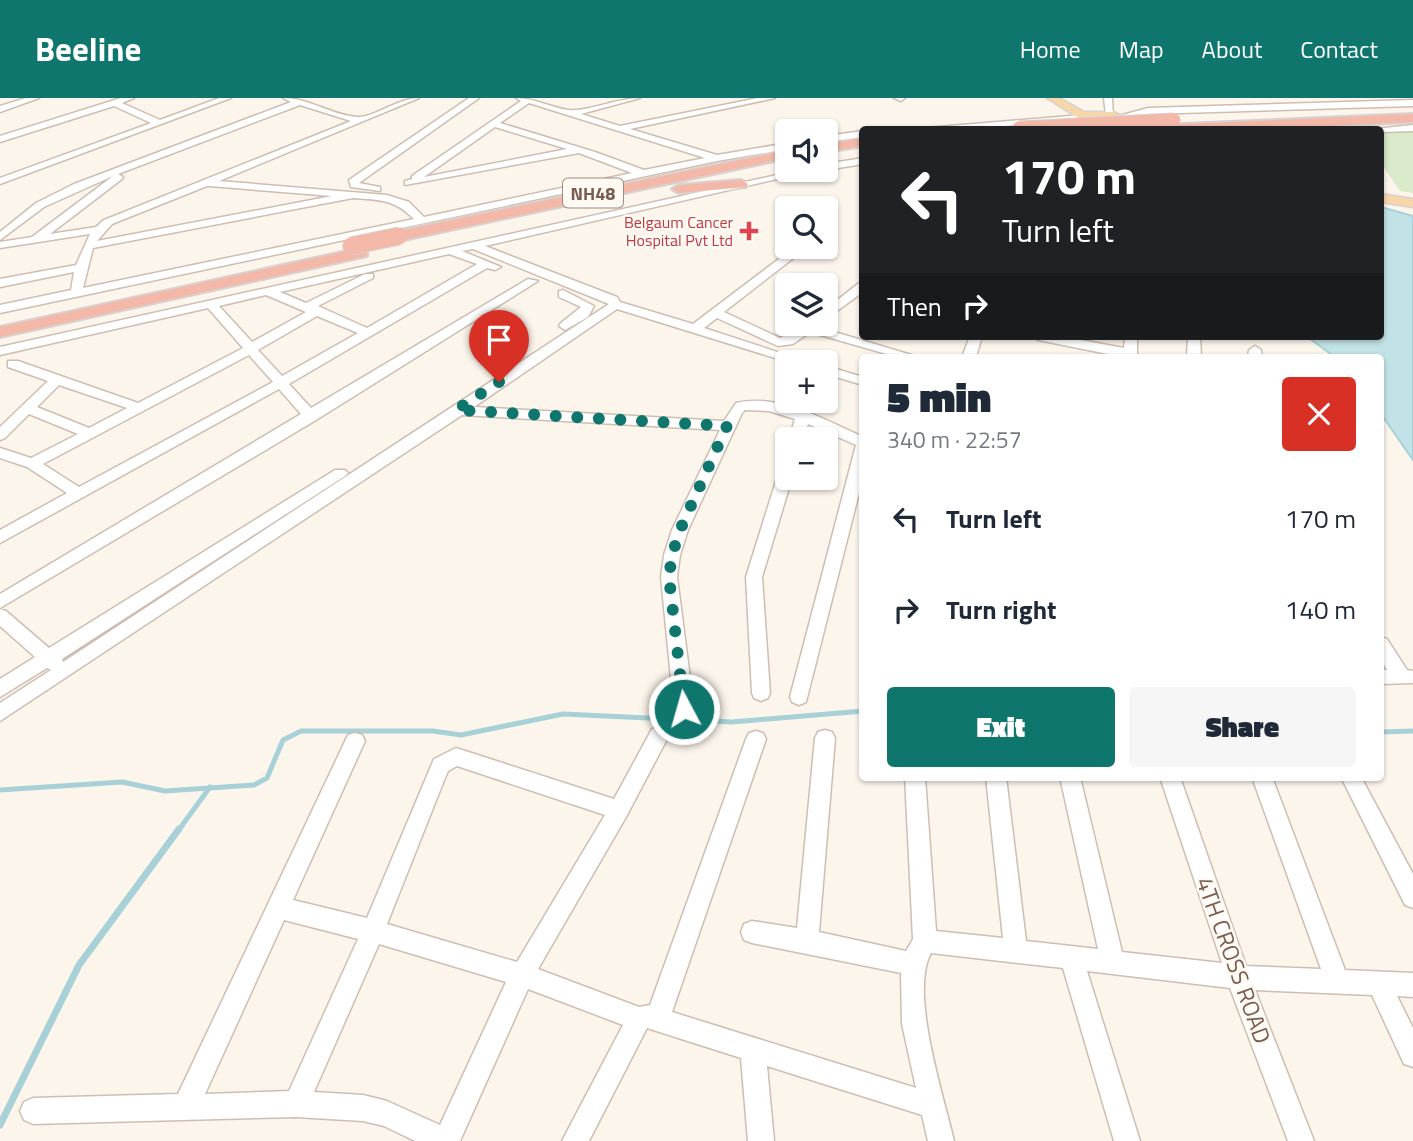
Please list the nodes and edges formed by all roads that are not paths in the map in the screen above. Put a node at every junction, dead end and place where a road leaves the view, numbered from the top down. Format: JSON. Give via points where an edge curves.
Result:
{"nodes":[{"id":1,"x":34,"y":98,"type":"edge"},
{"id":2,"x":130,"y":98,"type":"edge"},
{"id":3,"x":200,"y":98,"type":"edge"},
{"id":4,"x":227,"y":98,"type":"edge"},
{"id":5,"x":286,"y":98,"type":"edge"},
{"id":6,"x":387,"y":98,"type":"edge"},
{"id":7,"x":415,"y":98,"type":"edge"},
{"id":8,"x":475,"y":98,"type":"edge"},
{"id":9,"x":559,"y":98,"type":"edge"},
{"id":10,"x":604,"y":98,"type":"edge"},
{"id":11,"x":636,"y":98,"type":"edge"},
{"id":12,"x":1052,"y":98,"type":"edge"},
{"id":13,"x":1064,"y":98,"type":"edge"},
{"id":14,"x":1108,"y":98,"type":"edge"},
{"id":15,"x":1226,"y":98,"type":"edge"},
{"id":16,"x":524,"y":99,"type":"edge"},
{"id":17,"x":764,"y":99,"type":"edge"},
{"id":18,"x":299,"y":102,"type":"junction"},
{"id":19,"x":615,"y":102,"type":"junction"},
{"id":20,"x":114,"y":103,"type":"junction"},
{"id":21,"x":214,"y":103,"type":"junction"},
{"id":22,"x":404,"y":103,"type":"junction"},
{"id":23,"x":1413,"y":103,"type":"edge"},
{"id":24,"x":546,"y":106,"type":"junction"},
{"id":25,"x":0,"y":109,"type":"edge"},
{"id":26,"x":1222,"y":109,"type":"junction"},
{"id":27,"x":1413,"y":111,"type":"edge"},
{"id":28,"x":573,"y":113,"type":"junction"},
{"id":29,"x":1086,"y":116,"type":"junction"},
{"id":30,"x":1115,"y":116,"type":"junction"},
{"id":31,"x":1413,"y":118,"type":"edge"},
{"id":32,"x":361,"y":121,"type":"junction"},
{"id":33,"x":160,"y":122,"type":"junction"},
{"id":34,"x":493,"y":124,"type":"junction"},
{"id":35,"x":1178,"y":124,"type":"junction"},
{"id":36,"x":957,"y":126,"type":"edge"},
{"id":37,"x":1090,"y":126,"type":"edge"},
{"id":38,"x":1098,"y":126,"type":"edge"},
{"id":39,"x":1130,"y":126,"type":"edge"},
{"id":40,"x":1164,"y":126,"type":"edge"},
{"id":41,"x":622,"y":128,"type":"junction"},
{"id":42,"x":1413,"y":128,"type":"edge"},
{"id":43,"x":1384,"y":129,"type":"edge"},
{"id":44,"x":0,"y":139,"type":"edge"},
{"id":45,"x":838,"y":140,"type":"edge"},
{"id":46,"x":859,"y":141,"type":"edge"},
{"id":47,"x":838,"y":145,"type":"edge"},
{"id":48,"x":775,"y":148,"type":"edge"},
{"id":49,"x":579,"y":150,"type":"junction"},
{"id":50,"x":838,"y":150,"type":"edge"},
{"id":51,"x":775,"y":157,"type":"edge"},
{"id":52,"x":717,"y":158,"type":"junction"},
{"id":53,"x":859,"y":162,"type":"edge"},
{"id":54,"x":775,"y":165,"type":"edge"},
{"id":55,"x":838,"y":165,"type":"edge"},
{"id":56,"x":132,"y":166,"type":"junction"},
{"id":57,"x":644,"y":174,"type":"junction"},
{"id":58,"x":775,"y":177,"type":"edge"},
{"id":59,"x":0,"y":181,"type":"edge"},
{"id":60,"x":204,"y":182,"type":"junction"},
{"id":61,"x":409,"y":183,"type":"junction"},
{"id":62,"x":741,"y":184,"type":"junction"},
{"id":63,"x":397,"y":191,"type":"junction"},
{"id":64,"x":643,"y":192,"type":"junction"},
{"id":65,"x":1384,"y":192,"type":"edge"},
{"id":66,"x":350,"y":196,"type":"junction"},
{"id":67,"x":1413,"y":197,"type":"edge"},
{"id":68,"x":387,"y":198,"type":"junction"},
{"id":69,"x":1384,"y":198,"type":"edge"},
{"id":70,"x":1413,"y":203,"type":"edge"},
{"id":71,"x":421,"y":220,"type":"junction"},
{"id":72,"x":97,"y":230,"type":"junction"},
{"id":73,"x":362,"y":233,"type":"junction"},
{"id":74,"x":0,"y":237,"type":"edge"},
{"id":75,"x":35,"y":240,"type":"junction"},
{"id":76,"x":402,"y":240,"type":"junction"},
{"id":77,"x":0,"y":245,"type":"edge"},
{"id":78,"x":88,"y":246,"type":"junction"},
{"id":79,"x":473,"y":246,"type":"junction"},
{"id":80,"x":356,"y":250,"type":"junction"},
{"id":81,"x":451,"y":251,"type":"junction"},
{"id":82,"x":785,"y":259,"type":"edge"},
{"id":83,"x":394,"y":264,"type":"junction"},
{"id":84,"x":486,"y":264,"type":"junction"},
{"id":85,"x":381,"y":267,"type":"junction"},
{"id":86,"x":79,"y":268,"type":"junction"},
{"id":87,"x":532,"y":281,"type":"junction"},
{"id":88,"x":0,"y":283,"type":"edge"},
{"id":89,"x":859,"y":289,"type":"edge"},
{"id":90,"x":77,"y":292,"type":"junction"},
{"id":91,"x":269,"y":292,"type":"junction"},
{"id":92,"x":211,"y":304,"type":"junction"},
{"id":93,"x":615,"y":304,"type":"junction"},
{"id":94,"x":838,"y":306,"type":"edge"},
{"id":95,"x":313,"y":308,"type":"junction"},
{"id":96,"x":0,"y":309,"type":"edge"},
{"id":97,"x":714,"y":312,"type":"junction"},
{"id":98,"x":0,"y":321,"type":"edge"},
{"id":99,"x":695,"y":329,"type":"junction"},
{"id":100,"x":0,"y":332,"type":"edge"},
{"id":101,"x":369,"y":333,"type":"junction"},
{"id":102,"x":838,"y":334,"type":"edge"},
{"id":103,"x":796,"y":336,"type":"edge"},
{"id":104,"x":902,"y":340,"type":"edge"},
{"id":105,"x":1073,"y":340,"type":"edge"},
{"id":106,"x":28,"y":345,"type":"junction"},
{"id":107,"x":250,"y":349,"type":"junction"},
{"id":108,"x":0,"y":351,"type":"edge"},
{"id":109,"x":897,"y":353,"type":"junction"},
{"id":110,"x":775,"y":354,"type":"edge"},
{"id":111,"x":900,"y":354,"type":"edge"},
{"id":112,"x":1126,"y":354,"type":"edge"},
{"id":113,"x":13,"y":364,"type":"junction"},
{"id":114,"x":838,"y":374,"type":"edge"},
{"id":115,"x":0,"y":375,"type":"edge"},
{"id":116,"x":57,"y":379,"type":"junction"},
{"id":117,"x":859,"y":380,"type":"edge"},
{"id":118,"x":280,"y":384,"type":"junction"},
{"id":119,"x":27,"y":408,"type":"junction"},
{"id":120,"x":139,"y":408,"type":"junction"},
{"id":121,"x":456,"y":410,"type":"junction"},
{"id":122,"x":311,"y":417,"type":"junction"},
{"id":123,"x":803,"y":417,"type":"junction"},
{"id":124,"x":727,"y":426,"type":"junction"},
{"id":125,"x":800,"y":427,"type":"edge"},
{"id":126,"x":90,"y":434,"type":"junction"},
{"id":127,"x":0,"y":435,"type":"edge"},
{"id":128,"x":859,"y":442,"type":"edge"},
{"id":129,"x":0,"y":453,"type":"edge"},
{"id":130,"x":859,"y":460,"type":"edge"},
{"id":131,"x":32,"y":464,"type":"junction"},
{"id":132,"x":780,"y":490,"type":"edge"},
{"id":133,"x":79,"y":494,"type":"junction"},
{"id":134,"x":0,"y":537,"type":"edge"},
{"id":135,"x":0,"y":602,"type":"edge"},
{"id":136,"x":0,"y":616,"type":"edge"},
{"id":137,"x":1384,"y":647,"type":"edge"},
{"id":138,"x":48,"y":657,"type":"junction"},
{"id":139,"x":63,"y":671,"type":"junction"},
{"id":140,"x":1384,"y":677,"type":"edge"},
{"id":141,"x":1408,"y":677,"type":"edge"},
{"id":142,"x":0,"y":689,"type":"edge"},
{"id":143,"x":761,"y":694,"type":"dead end"},
{"id":144,"x":799,"y":697,"type":"dead end"},
{"id":145,"x":684,"y":709,"type":"dead end"},
{"id":146,"x":0,"y":713,"type":"edge"},
{"id":147,"x":659,"y":735,"type":"dead end"},
{"id":148,"x":825,"y":738,"type":"dead end"},
{"id":149,"x":756,"y":739,"type":"dead end"},
{"id":150,"x":355,"y":741,"type":"dead end"},
{"id":151,"x":915,"y":781,"type":"edge"},
{"id":152,"x":996,"y":781,"type":"edge"},
{"id":153,"x":1071,"y":781,"type":"edge"},
{"id":154,"x":1171,"y":781,"type":"edge"},
{"id":155,"x":1263,"y":781,"type":"edge"},
{"id":156,"x":1353,"y":781,"type":"edge"},
{"id":157,"x":619,"y":810,"type":"junction"},
{"id":158,"x":1413,"y":897,"type":"edge"},
{"id":159,"x":279,"y":908,"type":"junction"},
{"id":160,"x":373,"y":931,"type":"junction"},
{"id":161,"x":752,"y":932,"type":"dead end"},
{"id":162,"x":807,"y":940,"type":"junction"},
{"id":163,"x":926,"y":942,"type":"junction"},
{"id":164,"x":1016,"y":951,"type":"junction"},
{"id":165,"x":1071,"y":957,"type":"junction"},
{"id":166,"x":1113,"y":962,"type":"junction"},
{"id":167,"x":912,"y":964,"type":"junction"},
{"id":168,"x":522,"y":975,"type":"junction"},
{"id":169,"x":1238,"y":977,"type":"junction"},
{"id":170,"x":1338,"y":982,"type":"junction"},
{"id":171,"x":1379,"y":984,"type":"junction"},
{"id":172,"x":1413,"y":985,"type":"edge"},
{"id":173,"x":648,"y":1019,"type":"junction"},
{"id":174,"x":753,"y":1050,"type":"junction"},
{"id":175,"x":1413,"y":1055,"type":"edge"},
{"id":176,"x":296,"y":1104,"type":"junction"},
{"id":177,"x":186,"y":1106,"type":"junction"},
{"id":178,"x":933,"y":1107,"type":"junction"},
{"id":179,"x":33,"y":1111,"type":"dead end"},
{"id":180,"x":445,"y":1141,"type":"edge"},
{"id":181,"x":575,"y":1141,"type":"edge"},
{"id":182,"x":761,"y":1141,"type":"edge"},
{"id":183,"x":941,"y":1141,"type":"edge"},
{"id":184,"x":1127,"y":1141,"type":"edge"},
{"id":185,"x":1301,"y":1141,"type":"edge"}],
"edges":[{"from":1,"to":25,"type":"street"},
{"from":2,"to":20,"type":"street"},
{"from":3,"to":21,"type":"street"},
{"from":4,"to":21,"type":"street"},
{"from":5,"to":18,"type":"street"},
{"from":6,"to":22,"type":"street"},
{"from":7,"to":22,"type":"street"},
{"from":8,"to":63,"type":"street","via":[[353,182]]},
{"from":9,"to":24,"type":"street"},
{"from":10,"to":19,"type":"street"},
{"from":11,"to":19,"type":"street"},
{"from":12,"to":29,"type":"main road"},
{"from":13,"to":29,"type":"main road"},
{"from":14,"to":30,"type":"street"},
{"from":15,"to":26,"type":"street"},
{"from":16,"to":24,"type":"street"},
{"from":16,"to":34,"type":"street"},
{"from":17,"to":41,"type":"street"},
{"from":18,"to":32,"type":"street"},
{"from":18,"to":56,"type":"street"},
{"from":19,"to":28,"type":"street"},
{"from":20,"to":33,"type":"street"},
{"from":20,"to":44,"type":"street"},
{"from":21,"to":33,"type":"street"},
{"from":22,"to":32,"type":"street"},
{"from":23,"to":26,"type":"street"},
{"from":24,"to":28,"type":"street"},
{"from":26,"to":30,"type":"street"},
{"from":27,"to":35,"type":"highway"},
{"from":28,"to":41,"type":"street"},
{"from":29,"to":30,"type":"main road"},
{"from":29,"to":36,"type":"street"},
{"from":29,"to":37,"type":"main road"},
{"from":30,"to":39,"type":"main road"},
{"from":31,"to":35,"type":"highway"},
{"from":32,"to":60,"type":"street"},
{"from":33,"to":59,"type":"street"},
{"from":34,"to":49,"type":"street"},
{"from":34,"to":61,"type":"street"},
{"from":35,"to":38,"type":"highway","bridge":true},
{"from":35,"to":40,"type":"highway"},
{"from":41,"to":52,"type":"street"},
{"from":42,"to":43,"type":"street"},
{"from":45,"to":46,"type":"street"},
{"from":46,"to":47,"type":"highway"},
{"from":46,"to":50,"type":"highway"},
{"from":48,"to":52,"type":"street"},
{"from":49,"to":57,"type":"street"},
{"from":49,"to":61,"type":"street"},
{"from":51,"to":76,"type":"highway","number":"NH48"},
{"from":52,"to":57,"type":"street"},
{"from":53,"to":55,"type":"street"},
{"from":54,"to":64,"type":"highway","number":"NH48"},
{"from":56,"to":74,"type":"street","via":[[52,198]]},
{"from":56,"to":75,"type":"street"},
{"from":57,"to":71,"type":"street"},
{"from":58,"to":62,"type":"street"},
{"from":60,"to":66,"type":"street"},
{"from":60,"to":72,"type":"street"},
{"from":61,"to":63,"type":"street"},
{"from":62,"to":64,"type":"highway"},
{"from":62,"to":79,"type":"street"},
{"from":63,"to":68,"type":"street"},
{"from":64,"to":76,"type":"highway","number":"NH48"},
{"from":65,"to":67,"type":"main road"},
{"from":66,"to":68,"type":"street"},
{"from":66,"to":78,"type":"street"},
{"from":68,"to":71,"type":"street","via":[[405,204]]},
{"from":69,"to":70,"type":"main road"},
{"from":71,"to":73,"type":"street"},
{"from":72,"to":75,"type":"street"},
{"from":72,"to":78,"type":"street"},
{"from":73,"to":85,"type":"street"},
{"from":73,"to":90,"type":"street"},
{"from":75,"to":77,"type":"street"},
{"from":76,"to":80,"type":"highway","number":"NH48"},
{"from":78,"to":86,"type":"street"},
{"from":79,"to":81,"type":"street"},
{"from":79,"to":93,"type":"street"},
{"from":80,"to":98,"type":"highway","number":"NH48"},
{"from":80,"to":100,"type":"highway","number":"NH48"},
{"from":81,"to":83,"type":"street"},
{"from":81,"to":84,"type":"street"},
{"from":82,"to":97,"type":"street"},
{"from":83,"to":85,"type":"street"},
{"from":83,"to":95,"type":"street"},
{"from":84,"to":87,"type":"street"},
{"from":84,"to":101,"type":"street"},
{"from":85,"to":91,"type":"street"},
{"from":86,"to":88,"type":"street"},
{"from":86,"to":90,"type":"street"},
{"from":87,"to":122,"type":"street"},
{"from":87,"to":138,"type":"street","via":[[584,302],[587,309],[330,480]]},
{"from":89,"to":94,"type":"street"},
{"from":90,"to":96,"type":"street"},
{"from":91,"to":92,"type":"street"},
{"from":91,"to":95,"type":"street"},
{"from":92,"to":106,"type":"street"},
{"from":92,"to":107,"type":"street"},
{"from":93,"to":99,"type":"street"},
{"from":93,"to":121,"type":"street"},
{"from":95,"to":101,"type":"street"},
{"from":95,"to":107,"type":"street"},
{"from":97,"to":99,"type":"street"},
{"from":97,"to":103,"type":"street","via":[[778,342]]},
{"from":99,"to":110,"type":"street"},
{"from":101,"to":118,"type":"street"},
{"from":102,"to":109,"type":"street"},
{"from":104,"to":109,"type":"street"},
{"from":105,"to":112,"type":"street"},
{"from":106,"to":108,"type":"street"},
{"from":106,"to":113,"type":"street"},
{"from":107,"to":118,"type":"street"},
{"from":107,"to":120,"type":"street"},
{"from":109,"to":111,"type":"street"},
{"from":113,"to":115,"type":"street"},
{"from":113,"to":116,"type":"street"},
{"from":114,"to":117,"type":"street"},
{"from":116,"to":119,"type":"street"},
{"from":116,"to":120,"type":"street"},
{"from":118,"to":122,"type":"street"},
{"from":118,"to":133,"type":"street"},
{"from":119,"to":126,"type":"street"},
{"from":119,"to":127,"type":"street"},
{"from":120,"to":126,"type":"street"},
{"from":121,"to":124,"type":"street"},
{"from":121,"to":139,"type":"street"},
{"from":122,"to":135,"type":"street"},
{"from":123,"to":124,"type":"street","via":[[753,403],[741,405]]},
{"from":123,"to":125,"type":"street"},
{"from":123,"to":128,"type":"street"},
{"from":124,"to":145,"type":"street","via":[[680,530],[670,566]]},
{"from":126,"to":131,"type":"street"},
{"from":129,"to":131,"type":"street"},
{"from":130,"to":144,"type":"street"},
{"from":131,"to":133,"type":"street"},
{"from":132,"to":143,"type":"street","via":[[754,578]]},
{"from":133,"to":134,"type":"street"},
{"from":136,"to":138,"type":"street"},
{"from":137,"to":141,"type":"street"},
{"from":138,"to":139,"type":"street"},
{"from":138,"to":142,"type":"street"},
{"from":139,"to":146,"type":"street"},
{"from":140,"to":141,"type":"street"},
{"from":147,"to":157,"type":"street"},
{"from":148,"to":162,"type":"street"},
{"from":149,"to":173,"type":"street"},
{"from":150,"to":159,"type":"street"},
{"from":151,"to":163,"type":"street"},
{"from":152,"to":164,"type":"street"},
{"from":153,"to":166,"type":"street"},
{"from":154,"to":169,"type":"street","name":"4TH CROSS ROAD"},
{"from":155,"to":170,"type":"street"},
{"from":156,"to":158,"type":"street"},
{"from":157,"to":160,"type":"street","via":[[456,757],[442,765],[435,778]]},
{"from":157,"to":168,"type":"street"},
{"from":159,"to":160,"type":"street"},
{"from":159,"to":177,"type":"street"},
{"from":160,"to":168,"type":"street"},
{"from":160,"to":176,"type":"street"},
{"from":161,"to":162,"type":"street"},
{"from":162,"to":167,"type":"street"},
{"from":163,"to":164,"type":"street"},
{"from":163,"to":167,"type":"street"},
{"from":164,"to":165,"type":"street"},
{"from":165,"to":166,"type":"street"},
{"from":165,"to":184,"type":"street"},
{"from":166,"to":169,"type":"street"},
{"from":167,"to":178,"type":"street","via":[[914,1024]]},
{"from":168,"to":173,"type":"street"},
{"from":168,"to":180,"type":"street"},
{"from":169,"to":170,"type":"street"},
{"from":169,"to":185,"type":"street","name":"4TH CROSS ROAD"},
{"from":170,"to":171,"type":"street"},
{"from":171,"to":172,"type":"street"},
{"from":171,"to":175,"type":"street"},
{"from":173,"to":174,"type":"street"},
{"from":173,"to":181,"type":"street"},
{"from":174,"to":178,"type":"street"},
{"from":174,"to":182,"type":"street"},
{"from":176,"to":177,"type":"street"},
{"from":176,"to":180,"type":"street","via":[[363,1108]]},
{"from":177,"to":179,"type":"street"},
{"from":178,"to":183,"type":"street"}]}
